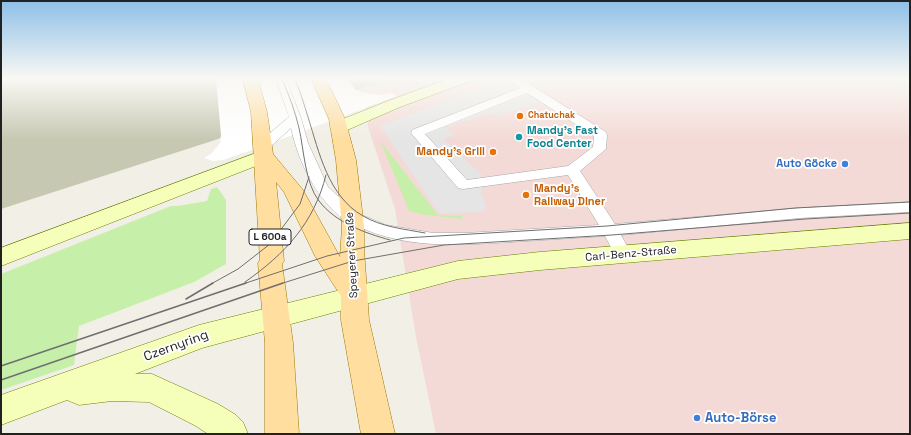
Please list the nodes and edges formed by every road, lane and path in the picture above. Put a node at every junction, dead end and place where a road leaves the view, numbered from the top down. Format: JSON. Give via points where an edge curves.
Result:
{"nodes":[{"id":1,"x":256,"y":99,"type":"edge"},
{"id":2,"x":288,"y":99,"type":"edge"},
{"id":3,"x":327,"y":99,"type":"edge"},
{"id":4,"x":407,"y":99,"type":"edge"},
{"id":5,"x":502,"y":99,"type":"edge"},
{"id":6,"x":544,"y":99,"type":"edge"},
{"id":7,"x":295,"y":118,"type":"junction"},
{"id":8,"x":338,"y":123,"type":"junction"},
{"id":9,"x":264,"y":151,"type":"junction"},
{"id":10,"x":572,"y":170,"type":"junction"},
{"id":11,"x":910,"y":207,"type":"edge"},
{"id":12,"x":351,"y":217,"type":"junction"},
{"id":13,"x":609,"y":230,"type":"junction"},
{"id":14,"x":910,"y":231,"type":"edge"},
{"id":15,"x":623,"y":255,"type":"junction"},
{"id":16,"x":1,"y":257,"type":"edge"},
{"id":17,"x":355,"y":296,"type":"junction"},
{"id":18,"x":276,"y":316,"type":"junction"},
{"id":19,"x":46,"y":394,"type":"junction"},
{"id":20,"x":1,"y":410,"type":"edge"},
{"id":21,"x":231,"y":434,"type":"edge"},
{"id":22,"x":282,"y":434,"type":"edge"},
{"id":23,"x":378,"y":434,"type":"edge"}],
"edges":[{"from":1,"to":9,"type":"main road","number":"L 600a"},
{"from":2,"to":7,"type":"lane"},
{"from":3,"to":8,"type":"main road","name":"Speyerer Straße"},
{"from":4,"to":8,"type":"main road"},
{"from":5,"to":10,"type":"lane","via":[[417,133],[463,185]]},
{"from":6,"to":10,"type":"lane","via":[[601,135],[599,149]]},
{"from":7,"to":9,"type":"lane"},
{"from":7,"to":12,"type":"lane","via":[[301,143],[322,189]]},
{"from":8,"to":12,"type":"main road","name":"Speyerer Straße","via":[[346,160]]},
{"from":9,"to":16,"type":"main road"},
{"from":9,"to":17,"type":"main road","via":[[293,190],[327,256]]},
{"from":9,"to":18,"type":"main road","number":"L 600a","via":[[272,261],[270,263]]},
{"from":10,"to":13,"type":"lane","via":[[601,213]]},
{"from":11,"to":13,"type":"lane","via":[[800,213]]},
{"from":12,"to":13,"type":"lane","via":[[382,230],[433,239]]},
{"from":12,"to":17,"type":"main road","name":"Speyerer Straße"},
{"from":13,"to":15,"type":"lane"},
{"from":14,"to":15,"type":"main road","name":"Carl-Benz-Straße","via":[[821,236]]},
{"from":15,"to":17,"type":"main road","name":"Carl-Benz-Straße","via":[[501,264],[458,270]]},
{"from":17,"to":18,"type":"main road","name":"Czernyring"},
{"from":17,"to":23,"type":"main road","name":"Speyerer Straße","via":[[355,320]]},
{"from":18,"to":19,"type":"main road","name":"Czernyring","via":[[199,337]]},
{"from":18,"to":22,"type":"main road","number":"L 600a"},
{"from":19,"to":20,"type":"main road","name":"Czernyring"},
{"from":19,"to":21,"type":"main road","via":[[112,387],[152,388],[207,415]]}]}
